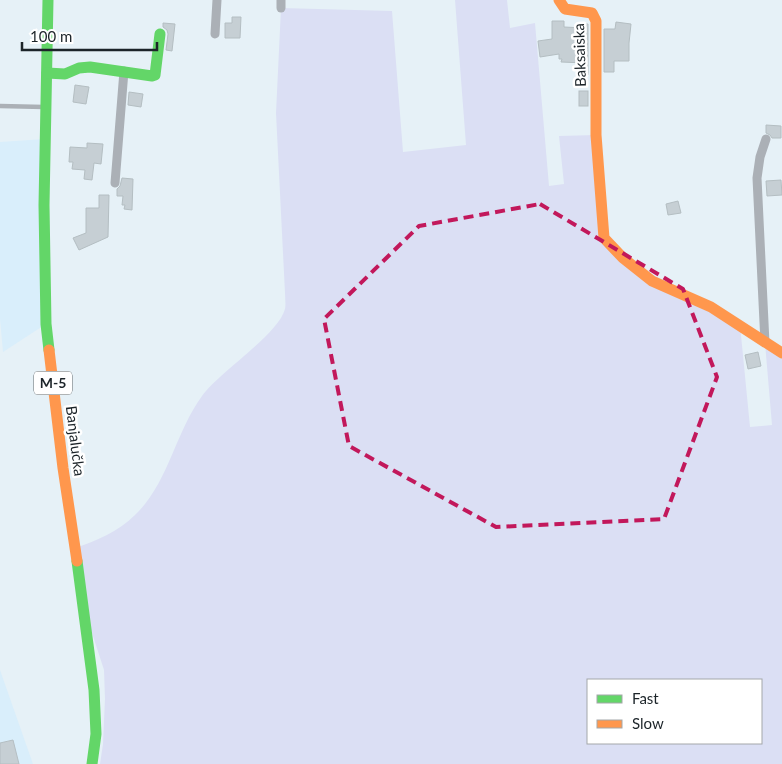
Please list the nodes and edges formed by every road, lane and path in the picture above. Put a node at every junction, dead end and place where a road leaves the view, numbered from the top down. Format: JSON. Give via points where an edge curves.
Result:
{"nodes":[{"id":1,"x":48,"y":0,"type":"edge"},
{"id":2,"x":217,"y":0,"type":"edge"},
{"id":3,"x":559,"y":0,"type":"edge"},
{"id":4,"x":160,"y":34,"type":"dead end"},
{"id":5,"x":215,"y":34,"type":"dead end"},
{"id":6,"x":124,"y":70,"type":"junction"},
{"id":7,"x":47,"y":73,"type":"junction"},
{"id":8,"x":0,"y":106,"type":"edge"},
{"id":9,"x":46,"y":107,"type":"junction"},
{"id":10,"x":766,"y":139,"type":"dead end"},
{"id":11,"x":115,"y":183,"type":"dead end"},
{"id":12,"x":765,"y":343,"type":"junction"},
{"id":13,"x":782,"y":353,"type":"edge"},
{"id":14,"x":92,"y":764,"type":"edge"}],
"edges":[{"from":1,"to":7,"type":"main road","name":"Banjalučka","number":"M-5"},
{"from":2,"to":5,"type":"street"},
{"from":3,"to":12,"type":"main road","name":"Baksaiska","via":[[566,9],[595,17],[596,135],[606,240],[646,277],[700,301]]},
{"from":4,"to":6,"type":"main road","via":[[155,75]]},
{"from":6,"to":7,"type":"main road","via":[[90,67],[65,74]]},
{"from":6,"to":11,"type":"street"},
{"from":7,"to":9,"type":"main road","name":"Banjalučka","number":"M-5"},
{"from":8,"to":9,"type":"lane"},
{"from":9,"to":14,"type":"main road","name":"Banjalučka","number":"M-5","via":[[46,324],[94,690],[96,734]]},
{"from":10,"to":12,"type":"street","via":[[757,178]]},
{"from":12,"to":13,"type":"main road"}]}
